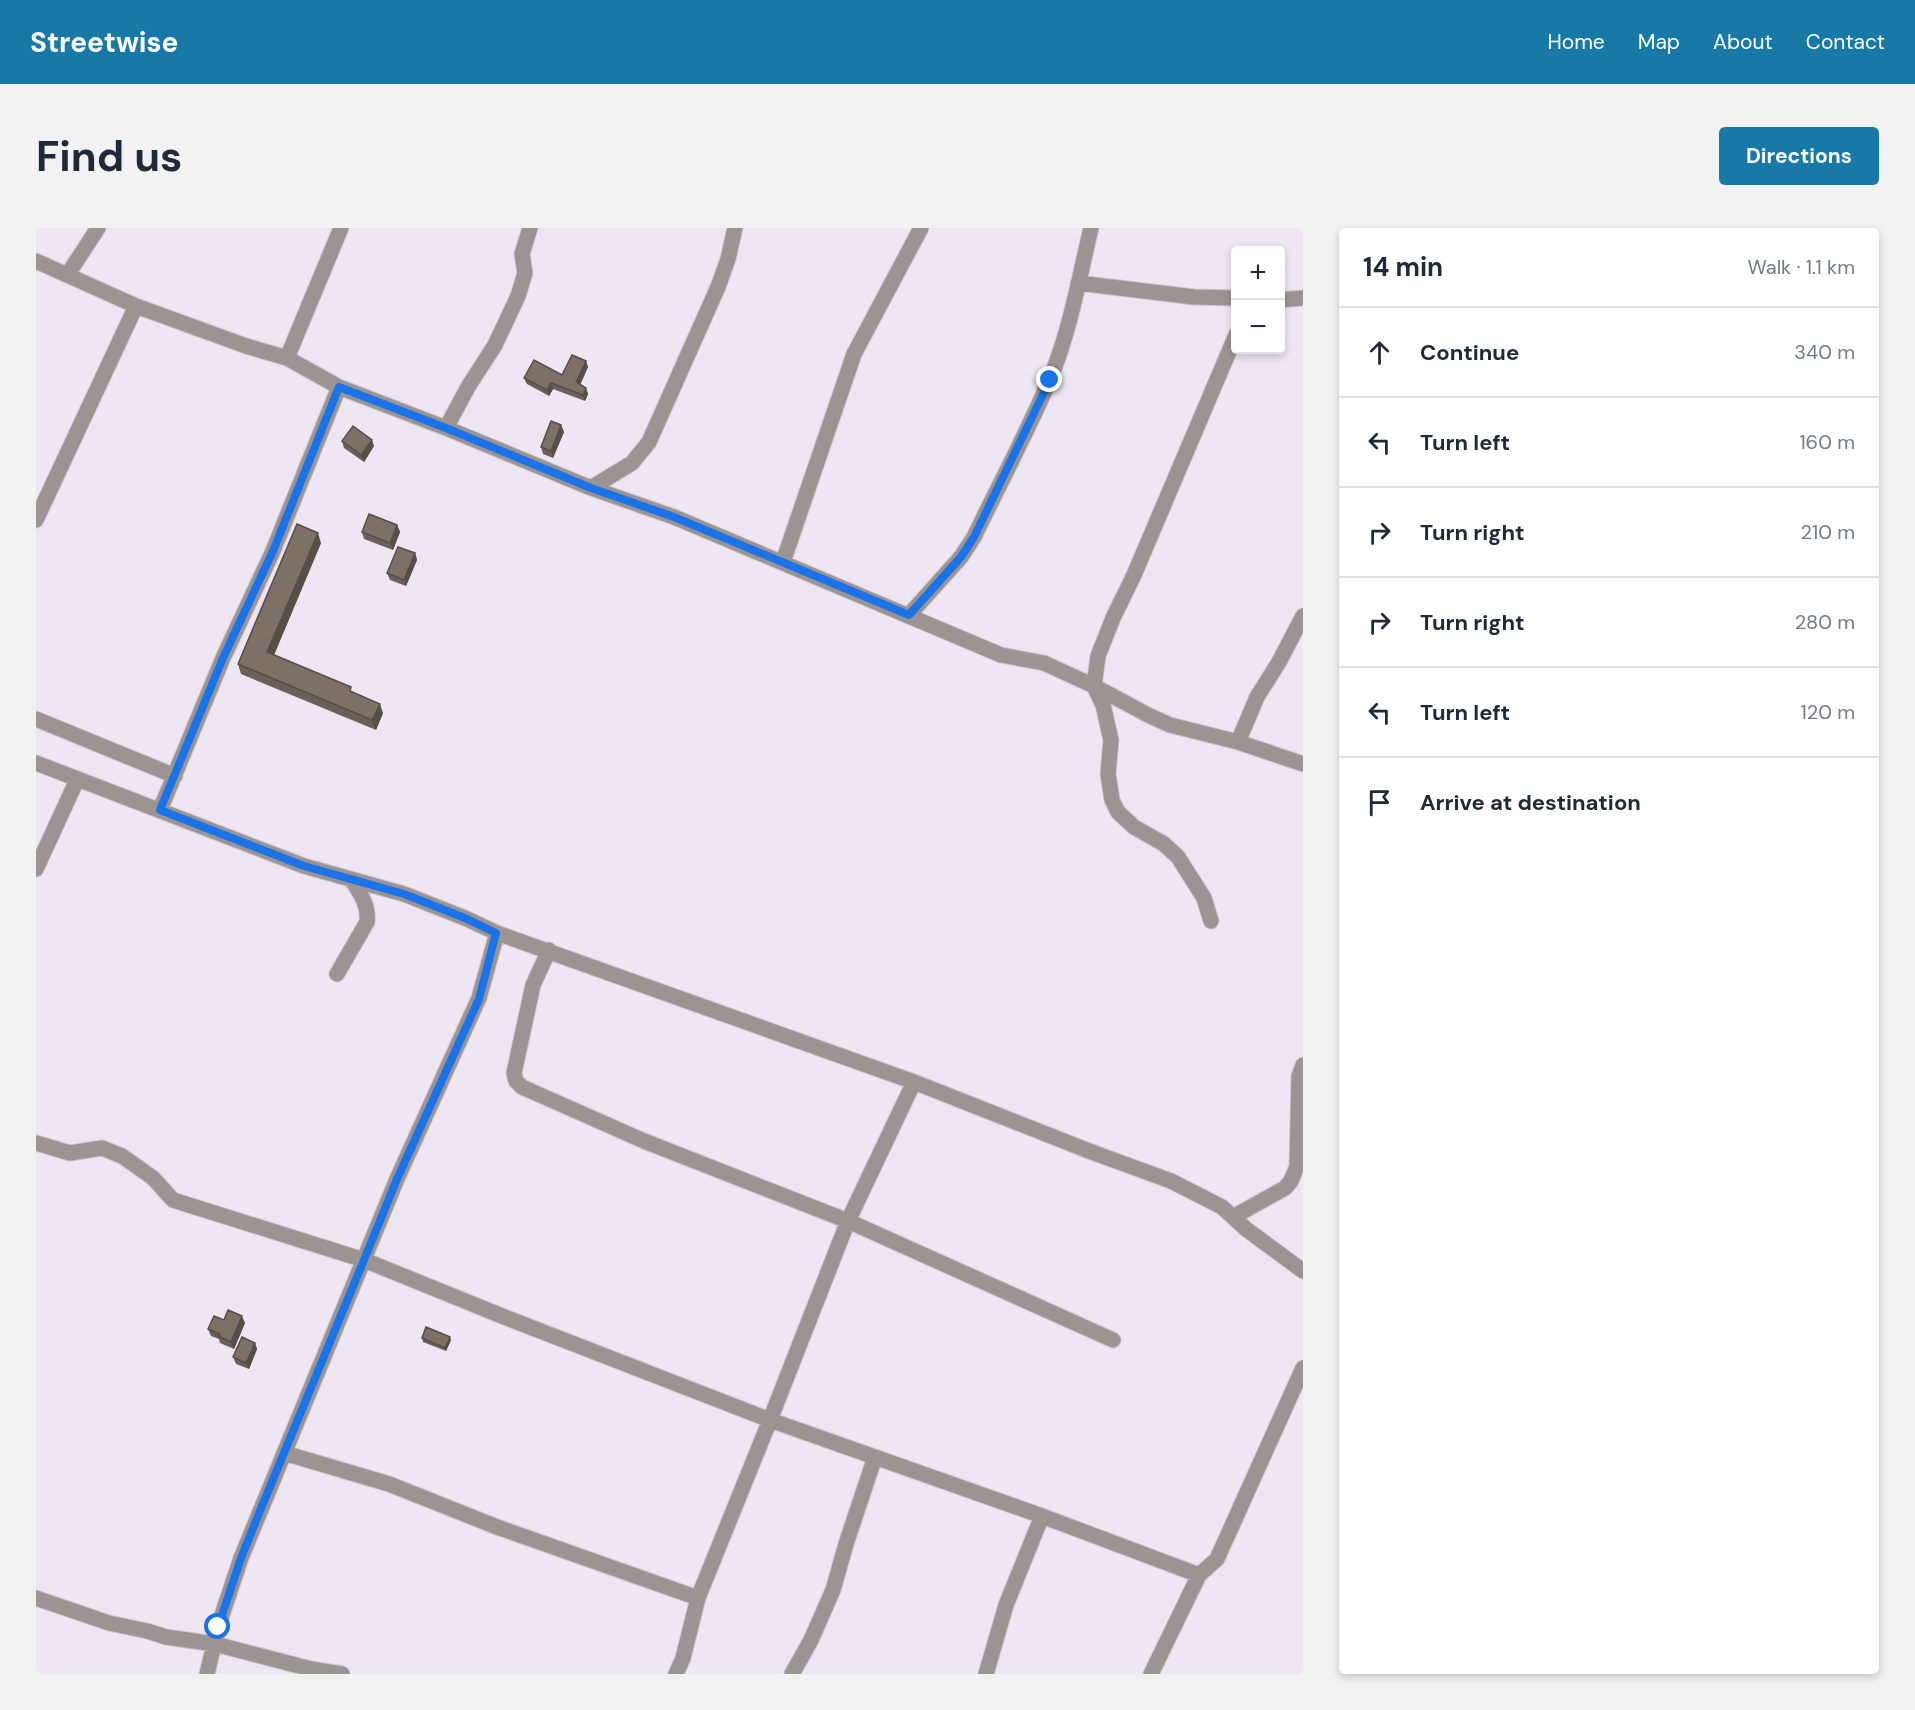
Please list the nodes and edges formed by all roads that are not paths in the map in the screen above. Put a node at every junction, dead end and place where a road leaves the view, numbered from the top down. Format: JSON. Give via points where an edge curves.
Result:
{"nodes":[{"id":1,"x":98,"y":228,"type":"edge"},
{"id":2,"x":341,"y":228,"type":"edge"},
{"id":3,"x":530,"y":228,"type":"edge"},
{"id":4,"x":735,"y":228,"type":"edge"},
{"id":5,"x":921,"y":228,"type":"edge"},
{"id":6,"x":1091,"y":228,"type":"edge"},
{"id":7,"x":36,"y":261,"type":"edge"},
{"id":8,"x":68,"y":274,"type":"junction"},
{"id":9,"x":1078,"y":283,"type":"junction"},
{"id":10,"x":1231,"y":298,"type":"edge"},
{"id":11,"x":1303,"y":298,"type":"edge"},
{"id":12,"x":1285,"y":300,"type":"edge"},
{"id":13,"x":136,"y":306,"type":"junction"},
{"id":14,"x":1231,"y":346,"type":"edge"},
{"id":15,"x":287,"y":358,"type":"junction"},
{"id":16,"x":339,"y":387,"type":"junction"},
{"id":17,"x":446,"y":428,"type":"junction"},
{"id":18,"x":591,"y":488,"type":"junction"},
{"id":19,"x":36,"y":520,"type":"edge"},
{"id":20,"x":783,"y":562,"type":"junction"},
{"id":21,"x":909,"y":615,"type":"junction"},
{"id":22,"x":1303,"y":616,"type":"edge"},
{"id":23,"x":1094,"y":686,"type":"junction"},
{"id":24,"x":36,"y":719,"type":"edge"},
{"id":25,"x":1238,"y":742,"type":"junction"},
{"id":26,"x":36,"y":763,"type":"edge"},
{"id":27,"x":1303,"y":764,"type":"edge"},
{"id":28,"x":175,"y":776,"type":"junction"},
{"id":29,"x":77,"y":780,"type":"junction"},
{"id":30,"x":160,"y":810,"type":"junction"},
{"id":31,"x":36,"y":869,"type":"edge"},
{"id":32,"x":351,"y":879,"type":"junction"},
{"id":33,"x":1211,"y":921,"type":"dead end"},
{"id":34,"x":496,"y":933,"type":"junction"},
{"id":35,"x":549,"y":950,"type":"junction"},
{"id":36,"x":337,"y":974,"type":"dead end"},
{"id":37,"x":1303,"y":1065,"type":"edge"},
{"id":38,"x":914,"y":1082,"type":"junction"},
{"id":39,"x":36,"y":1143,"type":"edge"},
{"id":40,"x":1233,"y":1217,"type":"junction"},
{"id":41,"x":848,"y":1221,"type":"junction"},
{"id":42,"x":364,"y":1260,"type":"junction"},
{"id":43,"x":1303,"y":1272,"type":"edge"},
{"id":44,"x":1113,"y":1340,"type":"dead end"},
{"id":45,"x":1303,"y":1368,"type":"edge"},
{"id":46,"x":770,"y":1420,"type":"junction"},
{"id":47,"x":284,"y":1453,"type":"junction"},
{"id":48,"x":874,"y":1457,"type":"junction"},
{"id":49,"x":1042,"y":1516,"type":"junction"},
{"id":50,"x":1199,"y":1575,"type":"junction"},
{"id":51,"x":36,"y":1598,"type":"edge"},
{"id":52,"x":698,"y":1598,"type":"junction"},
{"id":53,"x":215,"y":1644,"type":"junction"},
{"id":54,"x":207,"y":1674,"type":"edge"},
{"id":55,"x":342,"y":1674,"type":"edge"},
{"id":56,"x":676,"y":1674,"type":"edge"},
{"id":57,"x":792,"y":1674,"type":"edge"},
{"id":58,"x":986,"y":1674,"type":"edge"},
{"id":59,"x":1151,"y":1674,"type":"edge"}],
"edges":[{"from":1,"to":8,"type":"street"},
{"from":2,"to":15,"type":"street"},
{"from":3,"to":17,"type":"street","via":[[522,254],[525,273],[518,296],[495,345]]},
{"from":4,"to":18,"type":"street","via":[[718,287],[649,442],[632,463]]},
{"from":5,"to":20,"type":"street","via":[[854,354]]},
{"from":6,"to":9,"type":"street"},
{"from":7,"to":8,"type":"street"},
{"from":8,"to":13,"type":"street"},
{"from":9,"to":10,"type":"street"},
{"from":9,"to":21,"type":"street","via":[[1070,323],[1050,380],[974,537]]},
{"from":11,"to":12,"type":"street"},
{"from":13,"to":15,"type":"street"},
{"from":13,"to":19,"type":"street"},
{"from":14,"to":23,"type":"street","via":[[1113,618],[1098,656]]},
{"from":15,"to":16,"type":"street"},
{"from":16,"to":17,"type":"street"},
{"from":16,"to":28,"type":"street"},
{"from":17,"to":18,"type":"street"},
{"from":18,"to":20,"type":"street"},
{"from":20,"to":21,"type":"street"},
{"from":21,"to":23,"type":"street","via":[[1000,655],[1044,663]]},
{"from":22,"to":25,"type":"street","via":[[1257,697]]},
{"from":23,"to":25,"type":"street","via":[[1170,725]]},
{"from":23,"to":33,"type":"street","via":[[1111,740],[1108,774],[1112,800],[1134,827],[1178,857],[1203,898]]},
{"from":24,"to":28,"type":"street"},
{"from":25,"to":27,"type":"street"},
{"from":26,"to":29,"type":"street"},
{"from":28,"to":30,"type":"street"},
{"from":29,"to":30,"type":"street"},
{"from":29,"to":31,"type":"street"},
{"from":30,"to":32,"type":"street","via":[[304,866]]},
{"from":32,"to":34,"type":"street","via":[[404,894]]},
{"from":32,"to":36,"type":"street","via":[[366,905],[367,922]]},
{"from":34,"to":35,"type":"street"},
{"from":34,"to":42,"type":"street","via":[[479,999]]},
{"from":35,"to":38,"type":"street"},
{"from":35,"to":41,"type":"street","via":[[533,985],[514,1073],[522,1087],[644,1141]]},
{"from":37,"to":40,"type":"street","via":[[1299,1076],[1297,1166],[1291,1181],[1286,1188]]},
{"from":38,"to":40,"type":"street","via":[[1171,1181],[1222,1206]]},
{"from":38,"to":41,"type":"street"},
{"from":39,"to":42,"type":"street","via":[[70,1153],[102,1149],[122,1156],[153,1178],[173,1200]]},
{"from":40,"to":43,"type":"street"},
{"from":41,"to":44,"type":"street"},
{"from":41,"to":46,"type":"street"},
{"from":42,"to":46,"type":"street"},
{"from":42,"to":47,"type":"street"},
{"from":45,"to":50,"type":"street","via":[[1216,1559]]},
{"from":46,"to":48,"type":"street"},
{"from":46,"to":52,"type":"street"},
{"from":47,"to":52,"type":"street","via":[[389,1484]]},
{"from":47,"to":53,"type":"street","via":[[241,1558]]},
{"from":48,"to":49,"type":"street"},
{"from":48,"to":57,"type":"street","via":[[833,1590]]},
{"from":49,"to":50,"type":"street"},
{"from":49,"to":58,"type":"street","via":[[1006,1605]]},
{"from":50,"to":59,"type":"street"},
{"from":51,"to":53,"type":"street","via":[[109,1623]]},
{"from":52,"to":56,"type":"street"},
{"from":53,"to":54,"type":"street"},
{"from":53,"to":55,"type":"street"}]}
